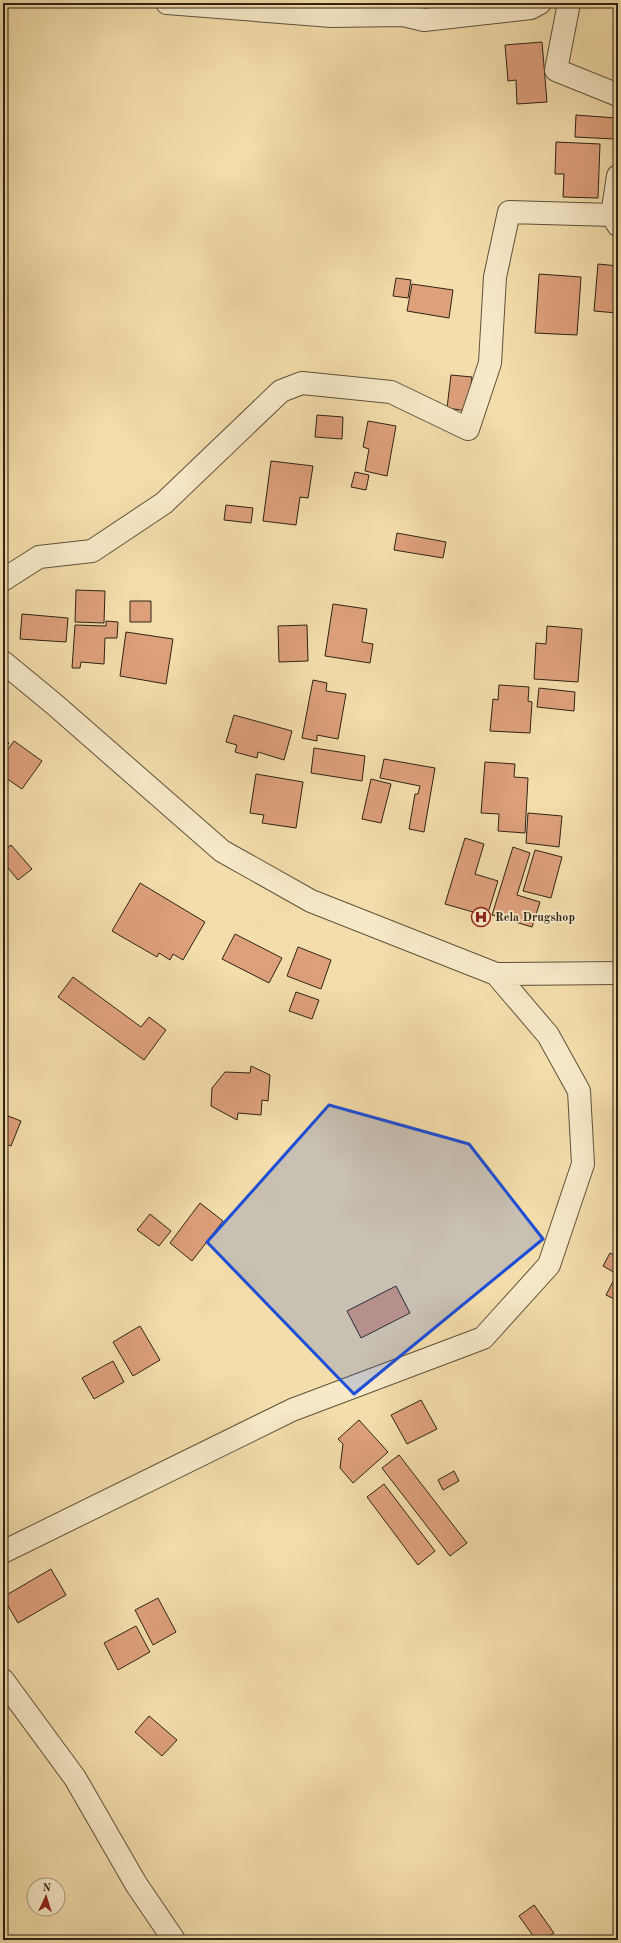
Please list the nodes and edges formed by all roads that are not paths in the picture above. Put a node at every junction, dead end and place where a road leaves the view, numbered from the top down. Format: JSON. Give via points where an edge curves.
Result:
{"nodes":[{"id":1,"x":167,"y":3,"type":"edge"},
{"id":2,"x":540,"y":3,"type":"edge"},
{"id":3,"x":569,"y":3,"type":"edge"},
{"id":4,"x":618,"y":95,"type":"edge"},
{"id":5,"x":618,"y":176,"type":"edge"},
{"id":6,"x":615,"y":220,"type":"edge"},
{"id":7,"x":3,"y":580,"type":"edge"},
{"id":8,"x":3,"y":662,"type":"edge"},
{"id":9,"x":618,"y":973,"type":"edge"},
{"id":10,"x":496,"y":974,"type":"junction"},
{"id":11,"x":3,"y":1552,"type":"edge"},
{"id":12,"x":3,"y":1680,"type":"edge"},
{"id":13,"x":174,"y":1940,"type":"edge"}],
"edges":[{"from":1,"to":2,"type":"street","via":[[331,16],[403,15],[424,20],[531,8]]},
{"from":3,"to":4,"type":"street","via":[[556,70]]},
{"from":5,"to":6,"type":"street"},
{"from":6,"to":7,"type":"street","via":[[509,212],[495,277],[490,363],[468,429],[391,392],[302,383],[281,391],[164,503],[92,551],[39,557]]},
{"from":8,"to":10,"type":"street","via":[[222,851],[311,901]]},
{"from":9,"to":10,"type":"street"},
{"from":10,"to":11,"type":"street","via":[[548,1035],[580,1091],[583,1164],[549,1265],[483,1338],[292,1410]]},
{"from":12,"to":13,"type":"street","via":[[75,1778],[136,1884]]}]}
